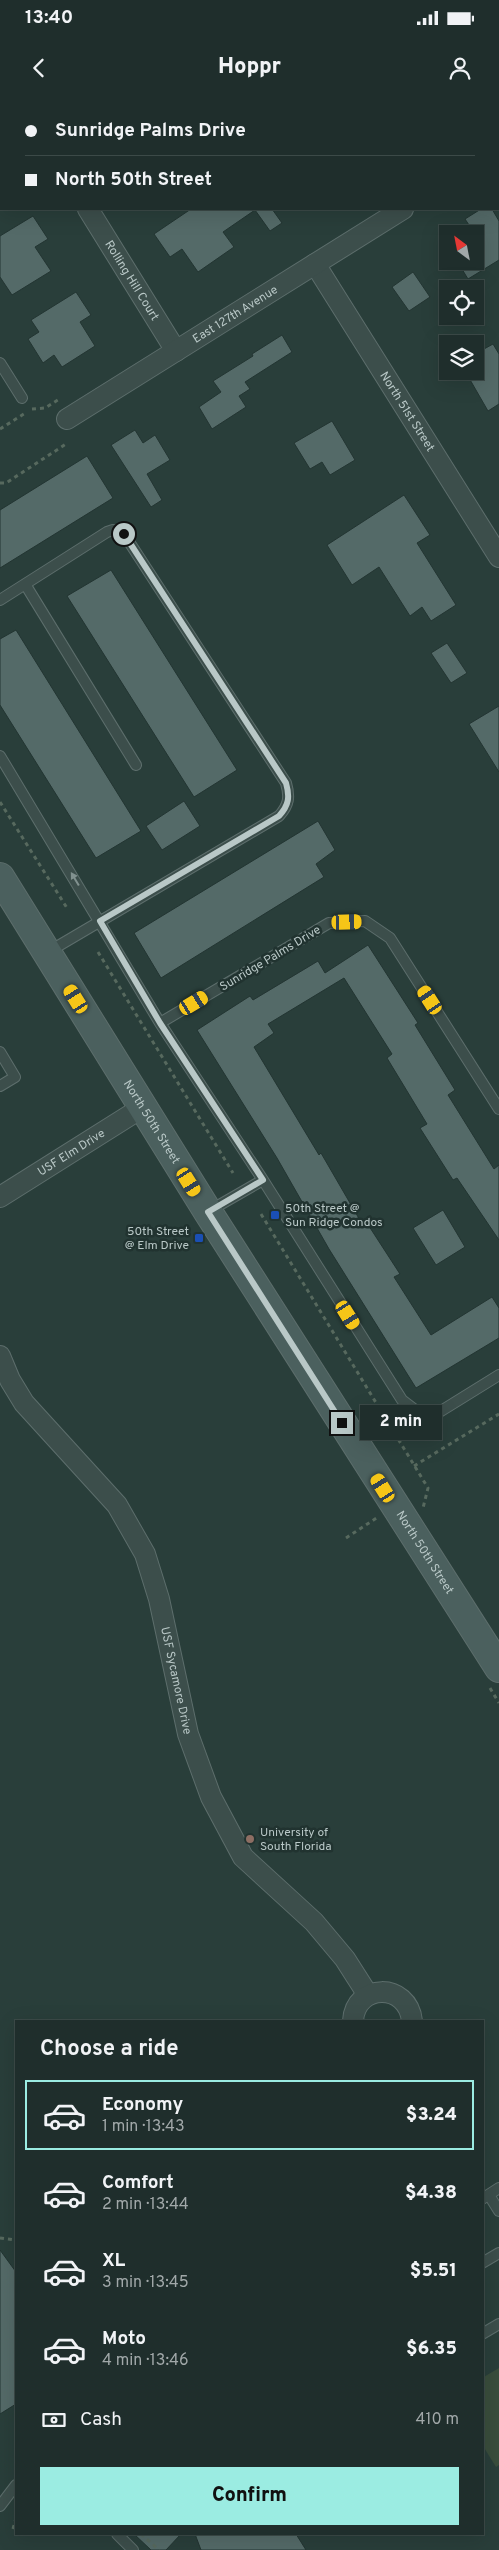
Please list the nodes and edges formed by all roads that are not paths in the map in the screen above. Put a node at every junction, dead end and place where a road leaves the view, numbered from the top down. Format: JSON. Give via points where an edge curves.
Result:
{"nodes":[{"id":1,"x":89,"y":210,"type":"edge"},
{"id":2,"x":401,"y":210,"type":"edge"},
{"id":3,"x":315,"y":264,"type":"junction"},
{"id":4,"x":176,"y":351,"type":"junction"},
{"id":5,"x":0,"y":363,"type":"edge"},
{"id":6,"x":22,"y":398,"type":"dead end"},
{"id":7,"x":67,"y":419,"type":"dead end"},
{"id":8,"x":499,"y":557,"type":"edge"},
{"id":9,"x":26,"y":584,"type":"junction"},
{"id":10,"x":0,"y":600,"type":"edge"},
{"id":11,"x":0,"y":756,"type":"edge"},
{"id":12,"x":136,"y":765,"type":"dead end"},
{"id":13,"x":0,"y":877,"type":"edge"},
{"id":14,"x":100,"y":921,"type":"junction"},
{"id":15,"x":48,"y":953,"type":"junction"},
{"id":16,"x":160,"y":1023,"type":"junction"},
{"id":17,"x":0,"y":1052,"type":"edge"},
{"id":18,"x":0,"y":1086,"type":"edge"},
{"id":19,"x":143,"y":1107,"type":"junction"},
{"id":20,"x":499,"y":1109,"type":"edge"},
{"id":21,"x":263,"y":1180,"type":"junction"},
{"id":22,"x":0,"y":1197,"type":"edge"},
{"id":23,"x":208,"y":1212,"type":"junction"},
{"id":24,"x":0,"y":1356,"type":"edge"},
{"id":25,"x":499,"y":1375,"type":"edge"},
{"id":26,"x":499,"y":1668,"type":"edge"},
{"id":27,"x":368,"y":1995,"type":"junction"},
{"id":28,"x":353,"y":2020,"type":"edge"},
{"id":29,"x":412,"y":2020,"type":"edge"},
{"id":30,"x":499,"y":2188,"type":"edge"},
{"id":31,"x":486,"y":2197,"type":"edge"},
{"id":32,"x":499,"y":2211,"type":"edge"},
{"id":33,"x":499,"y":2253,"type":"edge"},
{"id":34,"x":484,"y":2262,"type":"edge"},
{"id":35,"x":499,"y":2324,"type":"edge"},
{"id":36,"x":484,"y":2333,"type":"edge"},
{"id":37,"x":15,"y":2485,"type":"edge"},
{"id":38,"x":0,"y":2506,"type":"edge"},
{"id":39,"x":119,"y":2535,"type":"edge"},
{"id":40,"x":133,"y":2550,"type":"edge"}],
"edges":[{"from":1,"to":4,"type":"street","name":"Rolling Hill Court"},
{"from":2,"to":3,"type":"street","name":"East 127th Avenue"},
{"from":3,"to":4,"type":"street","name":"East 127th Avenue"},
{"from":3,"to":8,"type":"street","name":"North 51st Street"},
{"from":4,"to":7,"type":"street","name":"East 127th Avenue"},
{"from":5,"to":6,"type":"lane"},
{"from":9,"to":10,"type":"lane"},
{"from":9,"to":12,"type":"lane"},
{"from":9,"to":14,"type":"lane","via":[[107,532],[113,530],[124,534],[286,783],[289,795],[279,816]]},
{"from":14,"to":11,"type":"lane","one_way":true},
{"from":13,"to":15,"type":"street","name":"North 50th Street"},
{"from":14,"to":15,"type":"lane"},
{"from":14,"to":16,"type":"lane"},
{"from":15,"to":19,"type":"street","name":"North 50th Street"},
{"from":16,"to":20,"type":"lane","name":"Sunridge Palms Drive","via":[[328,923],[365,921],[390,938]]},
{"from":16,"to":21,"type":"lane"},
{"from":17,"to":18,"type":"lane","via":[[15,1077]]},
{"from":19,"to":22,"type":"street","name":"USF Elm Drive"},
{"from":19,"to":23,"type":"street","name":"North 50th Street"},
{"from":21,"to":23,"type":"lane"},
{"from":21,"to":25,"type":"lane","via":[[402,1400],[422,1416],[441,1411]]},
{"from":23,"to":26,"type":"street","name":"North 50th Street"},
{"from":24,"to":27,"type":"street","name":"USF Sycamore Drive","via":[[24,1403],[117,1505],[145,1554],[159,1599],[188,1734],[211,1798],[243,1857],[314,1922],[345,1959]]},
{"from":27,"to":28,"type":"street","via":[[355,2009]]},
{"from":27,"to":29,"type":"street","via":[[388,1992],[397,1996],[410,2010]]},
{"from":30,"to":31,"type":"lane"},
{"from":31,"to":32,"type":"lane"},
{"from":33,"to":34,"type":"lane"},
{"from":35,"to":36,"type":"lane"},
{"from":37,"to":38,"type":"lane"},
{"from":39,"to":40,"type":"lane"}]}
